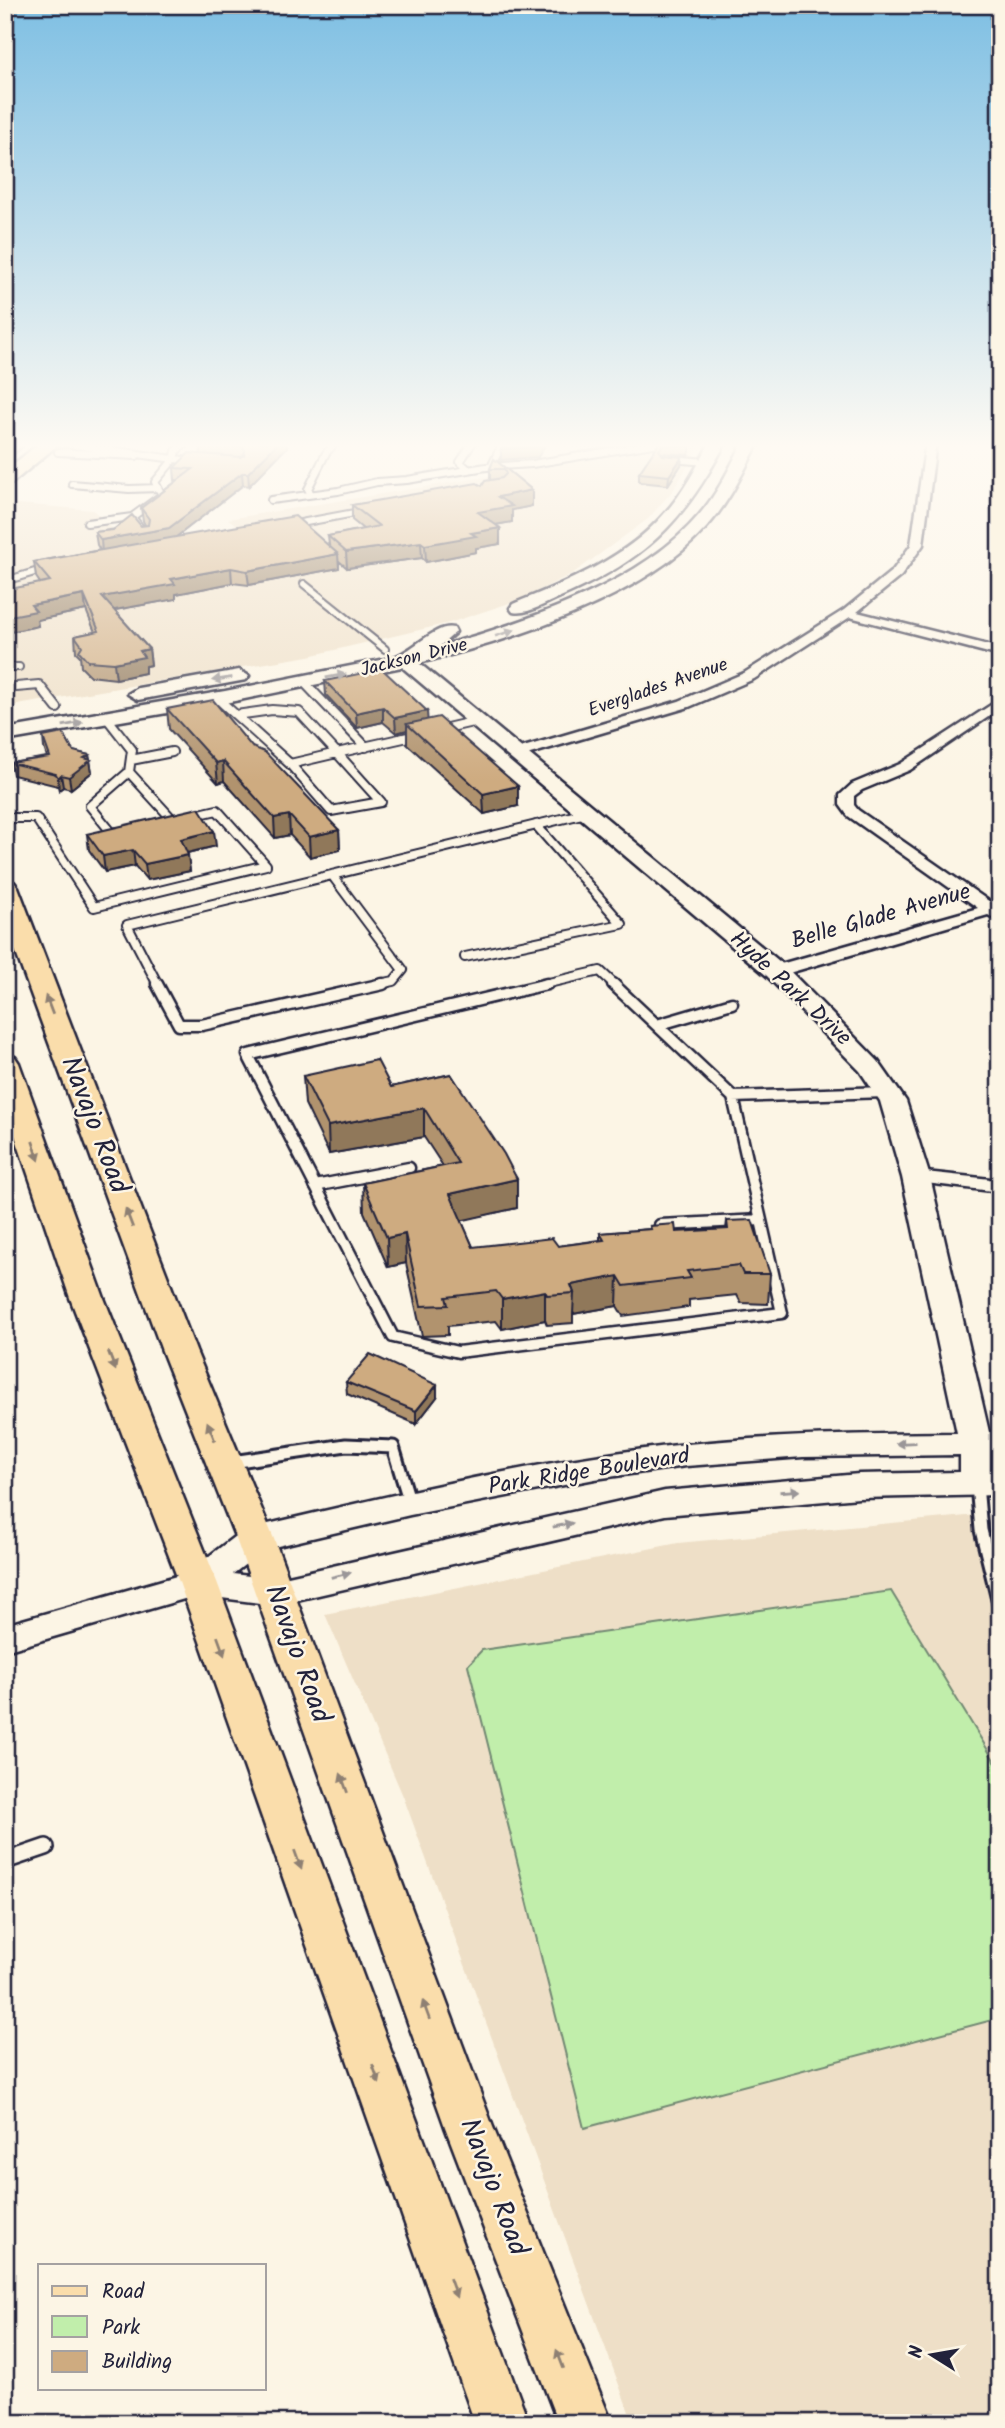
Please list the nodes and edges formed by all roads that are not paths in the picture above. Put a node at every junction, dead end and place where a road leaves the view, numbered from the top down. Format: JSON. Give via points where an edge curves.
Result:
{"nodes":[{"id":1,"x":625,"y":555,"type":"edge"},
{"id":2,"x":663,"y":555,"type":"edge"},
{"id":3,"x":910,"y":555,"type":"edge"},
{"id":4,"x":57,"y":567,"type":"edge"},
{"id":5,"x":5,"y":581,"type":"edge"},
{"id":6,"x":304,"y":584,"type":"dead end"},
{"id":7,"x":848,"y":613,"type":"junction"},
{"id":8,"x":447,"y":632,"type":"junction"},
{"id":9,"x":385,"y":649,"type":"junction"},
{"id":10,"x":1000,"y":652,"type":"edge"},
{"id":11,"x":407,"y":662,"type":"junction"},
{"id":12,"x":5,"y":667,"type":"edge"},
{"id":13,"x":19,"y":667,"type":"dead end"},
{"id":14,"x":368,"y":671,"type":"junction"},
{"id":15,"x":304,"y":682,"type":"junction"},
{"id":16,"x":5,"y":688,"type":"edge"},
{"id":17,"x":218,"y":699,"type":"junction"},
{"id":18,"x":1000,"y":703,"type":"edge"},
{"id":19,"x":57,"y":708,"type":"junction"},
{"id":20,"x":236,"y":715,"type":"junction"},
{"id":21,"x":5,"y":717,"type":"edge"},
{"id":22,"x":107,"y":718,"type":"junction"},
{"id":23,"x":477,"y":722,"type":"junction"},
{"id":24,"x":5,"y":735,"type":"edge"},
{"id":25,"x":366,"y":747,"type":"junction"},
{"id":26,"x":172,"y":752,"type":"dead end"},
{"id":27,"x":340,"y":753,"type":"junction"},
{"id":28,"x":515,"y":754,"type":"junction"},
{"id":29,"x":131,"y":760,"type":"junction"},
{"id":30,"x":290,"y":764,"type":"junction"},
{"id":31,"x":129,"y":772,"type":"junction"},
{"id":32,"x":586,"y":813,"type":"junction"},
{"id":33,"x":5,"y":818,"type":"edge"},
{"id":34,"x":173,"y":820,"type":"junction"},
{"id":35,"x":160,"y":823,"type":"edge"},
{"id":36,"x":536,"y":825,"type":"junction"},
{"id":37,"x":124,"y":831,"type":"edge"},
{"id":38,"x":332,"y":875,"type":"junction"},
{"id":39,"x":5,"y":887,"type":"edge"},
{"id":40,"x":997,"y":911,"type":"edge"},
{"id":41,"x":465,"y":957,"type":"dead end"},
{"id":42,"x":776,"y":971,"type":"junction"},
{"id":43,"x":732,"y":1003,"type":"dead end"},
{"id":44,"x":657,"y":1025,"type":"junction"},
{"id":45,"x":5,"y":1063,"type":"edge"},
{"id":46,"x":887,"y":1092,"type":"junction"},
{"id":47,"x":733,"y":1097,"type":"junction"},
{"id":48,"x":409,"y":1168,"type":"dead end"},
{"id":49,"x":916,"y":1177,"type":"junction"},
{"id":50,"x":315,"y":1186,"type":"junction"},
{"id":51,"x":1000,"y":1186,"type":"edge"},
{"id":52,"x":761,"y":1220,"type":"junction"},
{"id":53,"x":660,"y":1225,"type":"edge"},
{"id":54,"x":987,"y":1443,"type":"edge"},
{"id":55,"x":224,"y":1464,"type":"junction"},
{"id":56,"x":988,"y":1483,"type":"edge"},
{"id":57,"x":410,"y":1503,"type":"junction"},
{"id":58,"x":255,"y":1539,"type":"junction"},
{"id":59,"x":198,"y":1582,"type":"junction"},
{"id":60,"x":275,"y":1592,"type":"junction"},
{"id":61,"x":1000,"y":1608,"type":"edge"},
{"id":62,"x":5,"y":1637,"type":"edge"},
{"id":63,"x":46,"y":1847,"type":"dead end"},
{"id":64,"x":5,"y":1861,"type":"edge"},
{"id":65,"x":502,"y":2423,"type":"edge"},
{"id":66,"x":585,"y":2423,"type":"edge"}],
"edges":[{"from":1,"to":8,"type":"main road","name":"Jackson Drive","via":[[546,597]]},
{"from":11,"to":2,"type":"main road","name":"Jackson Drive","one_way":true,"via":[[581,603]]},
{"from":3,"to":7,"type":"street","name":"Everglades Avenue","via":[[897,573]]},
{"from":4,"to":5,"type":"lane"},
{"from":6,"to":9,"type":"lane"},
{"from":7,"to":10,"type":"street"},
{"from":7,"to":28,"type":"street","name":"Everglades Avenue","via":[[750,676],[684,704]]},
{"from":8,"to":9,"type":"main road","name":"Jackson Drive"},
{"from":8,"to":11,"type":"main road"},
{"from":9,"to":14,"type":"main road"},
{"from":9,"to":19,"type":"main road","name":"Jackson Drive","one_way":true},
{"from":11,"to":14,"type":"main road","name":"Jackson Drive"},
{"from":11,"to":23,"type":"main road","name":"Hyde Park Drive"},
{"from":12,"to":13,"type":"lane"},
{"from":15,"to":14,"type":"main road","name":"Jackson Drive","one_way":true},
{"from":15,"to":17,"type":"main road","name":"Jackson Drive"},
{"from":15,"to":25,"type":"lane"},
{"from":16,"to":19,"type":"lane","via":[[39,685]]},
{"from":17,"to":20,"type":"lane"},
{"from":17,"to":22,"type":"main road","name":"Jackson Drive"},
{"from":18,"to":40,"type":"street","via":[[905,767],[847,795],[853,813]]},
{"from":19,"to":21,"type":"main road","name":"Jackson Drive"},
{"from":20,"to":27,"type":"lane","via":[[272,709],[299,712]]},
{"from":20,"to":30,"type":"lane"},
{"from":24,"to":22,"type":"main road","name":"Jackson Drive","one_way":true},
{"from":22,"to":29,"type":"lane","via":[[132,750]]},
{"from":23,"to":25,"type":"lane"},
{"from":23,"to":28,"type":"main road","name":"Hyde Park Drive"},
{"from":25,"to":27,"type":"lane"},
{"from":26,"to":29,"type":"lane"},
{"from":27,"to":30,"type":"lane"},
{"from":27,"to":30,"type":"lane","via":[[381,802],[331,811]]},
{"from":28,"to":32,"type":"main road","name":"Hyde Park Drive"},
{"from":29,"to":31,"type":"lane"},
{"from":31,"to":34,"type":"lane"},
{"from":31,"to":37,"type":"lane","via":[[90,806],[112,834]]},
{"from":32,"to":36,"type":"lane"},
{"from":32,"to":42,"type":"main road","name":"Hyde Park Drive"},
{"from":33,"to":34,"type":"lane","via":[[36,818],[94,907],[266,865],[217,810]]},
{"from":34,"to":35,"type":"lane"},
{"from":36,"to":38,"type":"lane"},
{"from":36,"to":41,"type":"lane","via":[[622,924]]},
{"from":38,"to":38,"type":"lane","via":[[127,925],[179,1025],[202,1025],[394,981],[403,971]]},
{"from":55,"to":39,"type":"main road","name":"Navajo Road","one_way":true},
{"from":40,"to":42,"type":"street","name":"Belle Glade Avenue"},
{"from":42,"to":46,"type":"main road","name":"Hyde Park Drive","via":[[864,1060]]},
{"from":43,"to":44,"type":"lane"},
{"from":44,"to":47,"type":"lane"},
{"from":44,"to":50,"type":"lane","via":[[600,971],[248,1055]]},
{"from":45,"to":59,"type":"main road","one_way":true,"via":[[87,1297]]},
{"from":46,"to":47,"type":"lane"},
{"from":46,"to":49,"type":"main road","name":"Hyde Park Drive"},
{"from":47,"to":52,"type":"lane"},
{"from":48,"to":50,"type":"lane"},
{"from":49,"to":51,"type":"street"},
{"from":49,"to":54,"type":"main road","name":"Hyde Park Drive"},
{"from":50,"to":52,"type":"lane","via":[[393,1337],[458,1352],[782,1313]]},
{"from":52,"to":53,"type":"lane"},
{"from":54,"to":56,"type":"main road","name":"Hyde Park Drive"},
{"from":54,"to":57,"type":"main road","name":"Park Ridge Boulevard","one_way":true,"via":[[803,1446],[686,1455]]},
{"from":55,"to":57,"type":"lane","via":[[346,1445],[393,1447]]},
{"from":55,"to":58,"type":"main road","name":"Navajo Road"},
{"from":60,"to":56,"type":"main road","name":"Park Ridge Boulevard","one_way":true,"via":[[665,1503],[859,1486]]},
{"from":56,"to":61,"type":"lane","via":[[981,1530]]},
{"from":57,"to":58,"type":"main road","name":"Park Ridge Boulevard"},
{"from":58,"to":59,"type":"main road","name":"Park Ridge Boulevard"},
{"from":58,"to":60,"type":"main road","name":"Navajo Road"},
{"from":59,"to":60,"type":"main road","name":"Park Ridge Boulevard"},
{"from":59,"to":62,"type":"main road","name":"Park Ridge Boulevard"},
{"from":59,"to":65,"type":"main road","one_way":true},
{"from":66,"to":60,"type":"main road","name":"Navajo Road","one_way":true,"via":[[469,2127]]},
{"from":63,"to":64,"type":"lane"}]}
